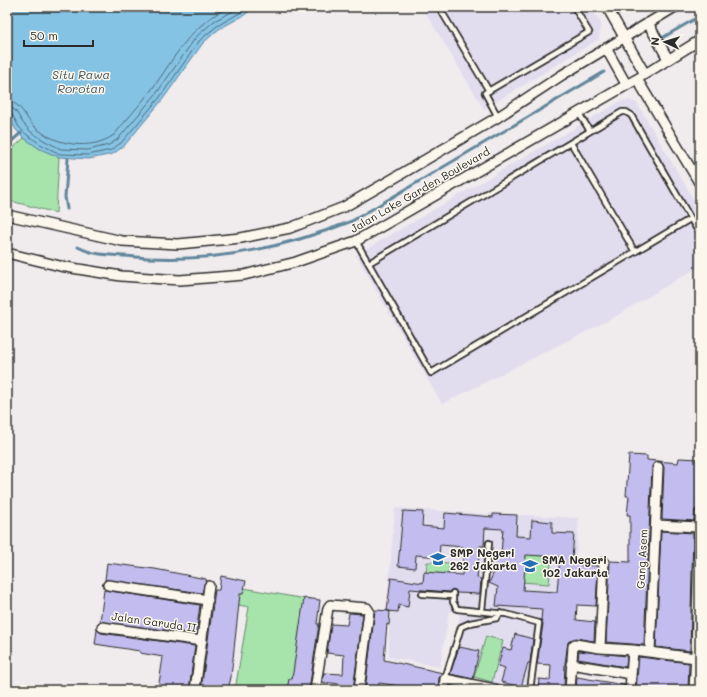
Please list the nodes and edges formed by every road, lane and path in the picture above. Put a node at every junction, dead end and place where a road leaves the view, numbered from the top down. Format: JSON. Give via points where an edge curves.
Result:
{"nodes":[{"id":1,"x":439,"y":7,"type":"edge"},
{"id":2,"x":574,"y":7,"type":"edge"},
{"id":3,"x":607,"y":7,"type":"edge"},
{"id":4,"x":675,"y":7,"type":"edge"},
{"id":5,"x":648,"y":23,"type":"junction"},
{"id":6,"x":625,"y":36,"type":"junction"},
{"id":7,"x":700,"y":40,"type":"edge"},
{"id":8,"x":606,"y":48,"type":"junction"},
{"id":9,"x":668,"y":59,"type":"junction"},
{"id":10,"x":645,"y":74,"type":"junction"},
{"id":11,"x":637,"y":79,"type":"junction"},
{"id":12,"x":626,"y":84,"type":"junction"},
{"id":13,"x":489,"y":91,"type":"junction"},
{"id":14,"x":578,"y":112,"type":"junction"},
{"id":15,"x":498,"y":117,"type":"junction"},
{"id":16,"x":590,"y":132,"type":"junction"},
{"id":17,"x":571,"y":143,"type":"junction"},
{"id":18,"x":700,"y":184,"type":"edge"},
{"id":19,"x":7,"y":215,"type":"edge"},
{"id":20,"x":690,"y":219,"type":"junction"},
{"id":21,"x":700,"y":226,"type":"edge"},
{"id":22,"x":356,"y":241,"type":"junction"},
{"id":23,"x":635,"y":252,"type":"junction"},
{"id":24,"x":7,"y":253,"type":"edge"},
{"id":25,"x":369,"y":263,"type":"junction"},
{"id":26,"x":658,"y":467,"type":"dead end"},
{"id":27,"x":700,"y":513,"type":"edge"},
{"id":28,"x":656,"y":525,"type":"junction"},
{"id":29,"x":699,"y":527,"type":"edge"},
{"id":30,"x":489,"y":543,"type":"dead end"},
{"id":31,"x":604,"y":562,"type":"dead end"},
{"id":32,"x":108,"y":585,"type":"dead end"},
{"id":33,"x":209,"y":586,"type":"dead end"},
{"id":34,"x":422,"y":594,"type":"dead end"},
{"id":35,"x":208,"y":600,"type":"junction"},
{"id":36,"x":482,"y":610,"type":"junction"},
{"id":37,"x":500,"y":613,"type":"junction"},
{"id":38,"x":102,"y":627,"type":"dead end"},
{"id":39,"x":202,"y":641,"type":"junction"},
{"id":40,"x":600,"y":648,"type":"junction"},
{"id":41,"x":633,"y":650,"type":"junction"},
{"id":42,"x":650,"y":652,"type":"junction"},
{"id":43,"x":698,"y":655,"type":"edge"},
{"id":44,"x":571,"y":664,"type":"junction"},
{"id":45,"x":631,"y":674,"type":"junction"},
{"id":46,"x":445,"y":679,"type":"junction"},
{"id":47,"x":195,"y":690,"type":"edge"},
{"id":48,"x":315,"y":690,"type":"edge"},
{"id":49,"x":359,"y":690,"type":"edge"},
{"id":50,"x":444,"y":690,"type":"edge"},
{"id":51,"x":499,"y":690,"type":"edge"},
{"id":52,"x":530,"y":690,"type":"edge"},
{"id":53,"x":570,"y":690,"type":"edge"},
{"id":54,"x":630,"y":690,"type":"edge"},
{"id":55,"x":694,"y":690,"type":"edge"}],
"edges":[{"from":1,"to":13,"type":"lane"},
{"from":2,"to":13,"type":"lane","via":[[589,32]]},
{"from":3,"to":6,"type":"street"},
{"from":4,"to":5,"type":"street","name":"Jalan Lake Garden Boulevard"},
{"from":5,"to":6,"type":"street","name":"Jalan Lake Garden Boulevard"},
{"from":5,"to":9,"type":"street"},
{"from":6,"to":8,"type":"street","name":"Jalan Lake Garden Boulevard"},
{"from":6,"to":10,"type":"street"},
{"from":7,"to":9,"type":"street","name":"Jalan Lake Garden Boulevard"},
{"from":8,"to":12,"type":"street"},
{"from":8,"to":15,"type":"street","name":"Jalan Lake Garden Boulevard"},
{"from":9,"to":10,"type":"street","name":"Jalan Lake Garden Boulevard"},
{"from":10,"to":11,"type":"street","name":"Jalan Lake Garden Boulevard"},
{"from":11,"to":12,"type":"street","name":"Jalan Lake Garden Boulevard"},
{"from":11,"to":18,"type":"street"},
{"from":12,"to":14,"type":"street","name":"Jalan Lake Garden Boulevard"},
{"from":13,"to":15,"type":"lane","via":[[485,93]]},
{"from":14,"to":16,"type":"lane"},
{"from":14,"to":22,"type":"street","name":"Jalan Lake Garden Boulevard"},
{"from":15,"to":19,"type":"street","name":"Jalan Lake Garden Boulevard","via":[[344,207],[290,228],[178,244],[122,242]]},
{"from":16,"to":17,"type":"lane"},
{"from":16,"to":20,"type":"lane","via":[[622,112],[631,115]]},
{"from":17,"to":23,"type":"lane"},
{"from":17,"to":25,"type":"lane"},
{"from":20,"to":21,"type":"lane","via":[[696,228]]},
{"from":20,"to":23,"type":"lane"},
{"from":22,"to":24,"type":"street","name":"Jalan Lake Garden Boulevard","via":[[296,262],[244,275],[180,280],[121,276],[60,266]]},
{"from":22,"to":25,"type":"lane"},
{"from":23,"to":25,"type":"lane","via":[[431,373]]},
{"from":26,"to":28,"type":"street","name":"Gang Asem"},
{"from":27,"to":29,"type":"street"},
{"from":28,"to":29,"type":"street"},
{"from":28,"to":42,"type":"street","name":"Gang Asem"},
{"from":29,"to":43,"type":"street"},
{"from":30,"to":36,"type":"lane"},
{"from":31,"to":40,"type":"street"},
{"from":32,"to":35,"type":"street"},
{"from":33,"to":35,"type":"street","name":"Jalan Garuda II"},
{"from":34,"to":36,"type":"lane","via":[[453,595],[454,607]]},
{"from":35,"to":39,"type":"street","name":"Jalan Garuda II"},
{"from":36,"to":37,"type":"lane"},
{"from":37,"to":46,"type":"lane","via":[[497,618],[461,627]]},
{"from":37,"to":52,"type":"lane","via":[[538,623]]},
{"from":38,"to":39,"type":"street","name":"Jalan Garuda II"},
{"from":39,"to":47,"type":"street","name":"Jalan Garuda II"},
{"from":40,"to":41,"type":"street"},
{"from":40,"to":44,"type":"street","via":[[575,644]]},
{"from":41,"to":42,"type":"street"},
{"from":41,"to":45,"type":"street"},
{"from":42,"to":43,"type":"street"},
{"from":43,"to":55,"type":"street"},
{"from":44,"to":45,"type":"street"},
{"from":44,"to":53,"type":"street"},
{"from":45,"to":54,"type":"street"},
{"from":46,"to":50,"type":"street"},
{"from":46,"to":51,"type":"street"},
{"from":48,"to":49,"type":"street","via":[[330,605],[367,608],[369,611]]}]}
